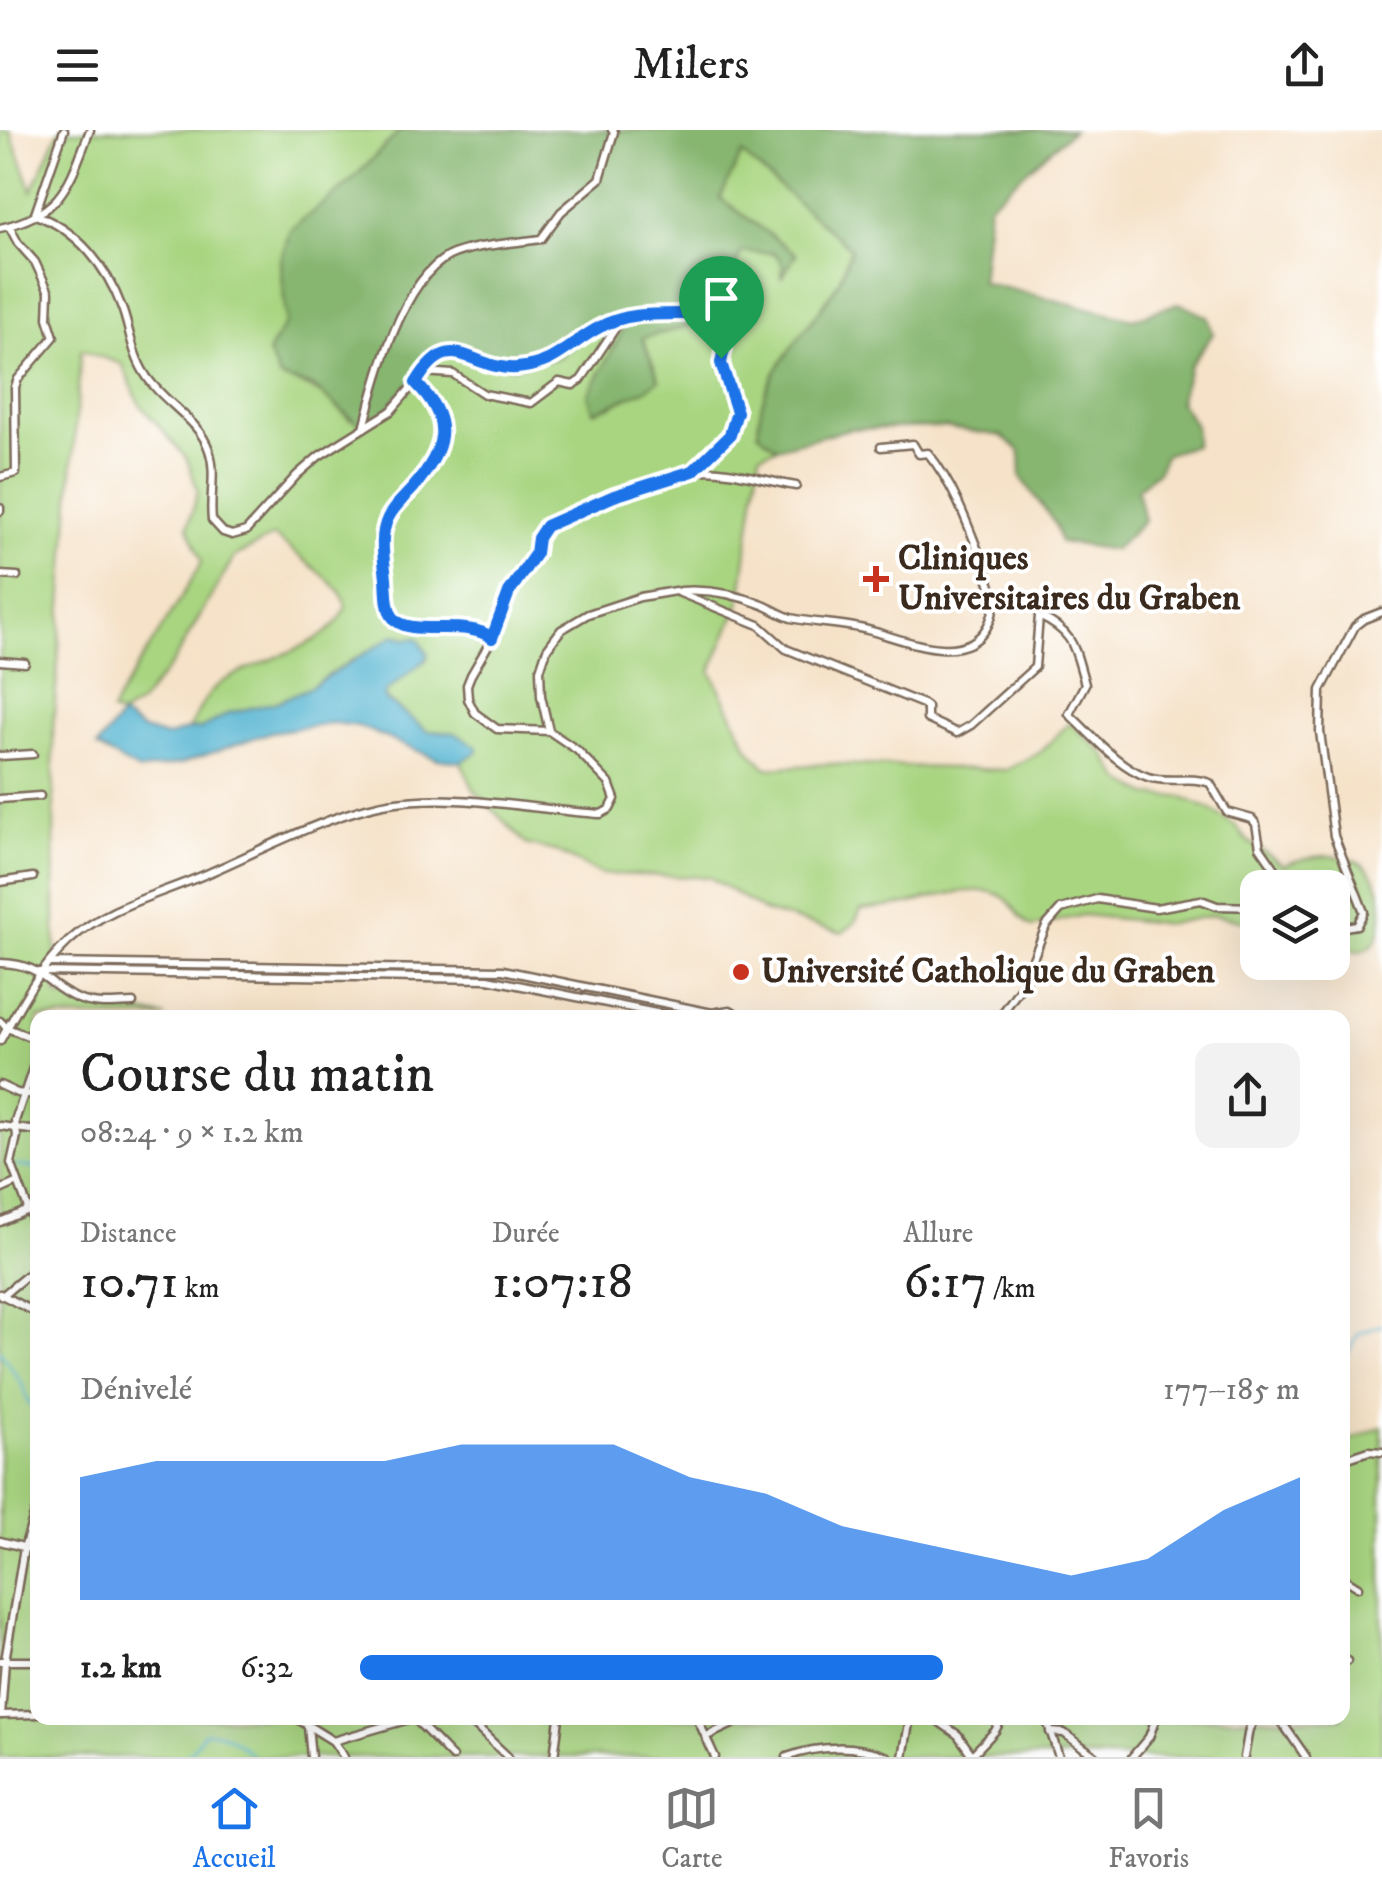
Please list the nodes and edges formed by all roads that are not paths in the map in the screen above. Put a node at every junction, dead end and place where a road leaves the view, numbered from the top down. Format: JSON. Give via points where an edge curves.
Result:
{"nodes":[{"id":1,"x":64,"y":130,"type":"edge"},
{"id":2,"x":90,"y":130,"type":"edge"},
{"id":3,"x":612,"y":130,"type":"edge"},
{"id":4,"x":52,"y":206,"type":"junction"},
{"id":5,"x":34,"y":216,"type":"junction"},
{"id":6,"x":52,"y":221,"type":"junction"},
{"id":7,"x":3,"y":227,"type":"edge"},
{"id":8,"x":623,"y":317,"type":"junction"},
{"id":9,"x":422,"y":372,"type":"junction"},
{"id":10,"x":416,"y":383,"type":"junction"},
{"id":11,"x":363,"y":430,"type":"junction"},
{"id":12,"x":881,"y":447,"type":"dead end"},
{"id":13,"x":693,"y":471,"type":"junction"},
{"id":14,"x":0,"y":477,"type":"edge"},
{"id":15,"x":796,"y":486,"type":"dead end"},
{"id":16,"x":0,"y":575,"type":"edge"},
{"id":17,"x":17,"y":576,"type":"dead end"},
{"id":18,"x":675,"y":591,"type":"junction"},
{"id":19,"x":1382,"y":612,"type":"edge"},
{"id":20,"x":492,"y":638,"type":"junction"},
{"id":21,"x":0,"y":661,"type":"edge"},
{"id":22,"x":25,"y":663,"type":"dead end"},
{"id":23,"x":549,"y":731,"type":"junction"},
{"id":24,"x":33,"y":754,"type":"dead end"},
{"id":25,"x":0,"y":756,"type":"edge"},
{"id":26,"x":40,"y":796,"type":"dead end"},
{"id":27,"x":0,"y":799,"type":"edge"},
{"id":28,"x":1276,"y":870,"type":"edge"},
{"id":29,"x":1345,"y":870,"type":"edge"},
{"id":30,"x":33,"y":877,"type":"dead end"},
{"id":31,"x":1350,"y":881,"type":"edge"},
{"id":32,"x":0,"y":882,"type":"edge"},
{"id":33,"x":1240,"y":907,"type":"edge"},
{"id":34,"x":1350,"y":926,"type":"edge"},
{"id":35,"x":0,"y":962,"type":"edge"},
{"id":36,"x":48,"y":963,"type":"junction"},
{"id":37,"x":38,"y":972,"type":"junction"},
{"id":38,"x":133,"y":1003,"type":"dead end"},
{"id":39,"x":641,"y":1010,"type":"edge"},
{"id":40,"x":691,"y":1010,"type":"edge"},
{"id":41,"x":1005,"y":1010,"type":"edge"},
{"id":42,"x":0,"y":1022,"type":"edge"},
{"id":43,"x":7,"y":1028,"type":"junction"},
{"id":44,"x":30,"y":1037,"type":"edge"},
{"id":45,"x":0,"y":1041,"type":"edge"},
{"id":46,"x":30,"y":1079,"type":"edge"},
{"id":47,"x":0,"y":1084,"type":"edge"},
{"id":48,"x":25,"y":1094,"type":"junction"},
{"id":49,"x":30,"y":1094,"type":"edge"},
{"id":50,"x":0,"y":1126,"type":"edge"},
{"id":51,"x":17,"y":1129,"type":"junction"},
{"id":52,"x":30,"y":1130,"type":"edge"},
{"id":53,"x":18,"y":1182,"type":"junction"},
{"id":54,"x":0,"y":1190,"type":"edge"},
{"id":55,"x":28,"y":1210,"type":"junction"},
{"id":56,"x":30,"y":1215,"type":"edge"},
{"id":57,"x":0,"y":1222,"type":"edge"},
{"id":58,"x":30,"y":1272,"type":"edge"},
{"id":59,"x":1,"y":1295,"type":"edge"},
{"id":60,"x":30,"y":1309,"type":"edge"},
{"id":61,"x":1382,"y":1452,"type":"edge"},
{"id":62,"x":1350,"y":1457,"type":"edge"},
{"id":63,"x":30,"y":1529,"type":"edge"},
{"id":64,"x":0,"y":1541,"type":"edge"},
{"id":65,"x":24,"y":1548,"type":"junction"},
{"id":66,"x":30,"y":1549,"type":"edge"},
{"id":67,"x":1350,"y":1582,"type":"edge"},
{"id":68,"x":1358,"y":1588,"type":"dead end"},
{"id":69,"x":3,"y":1661,"type":"edge"},
{"id":70,"x":30,"y":1661,"type":"edge"},
{"id":71,"x":0,"y":1714,"type":"edge"},
{"id":72,"x":30,"y":1714,"type":"edge"},
{"id":73,"x":308,"y":1725,"type":"edge"},
{"id":74,"x":309,"y":1725,"type":"edge"},
{"id":75,"x":390,"y":1725,"type":"edge"},
{"id":76,"x":421,"y":1725,"type":"edge"},
{"id":77,"x":474,"y":1725,"type":"edge"},
{"id":78,"x":558,"y":1725,"type":"edge"},
{"id":79,"x":701,"y":1725,"type":"edge"},
{"id":80,"x":731,"y":1725,"type":"edge"},
{"id":81,"x":909,"y":1725,"type":"edge"},
{"id":82,"x":944,"y":1725,"type":"edge"},
{"id":83,"x":998,"y":1725,"type":"edge"},
{"id":84,"x":1048,"y":1725,"type":"edge"},
{"id":85,"x":1153,"y":1725,"type":"edge"},
{"id":86,"x":1251,"y":1725,"type":"edge"},
{"id":87,"x":1284,"y":1725,"type":"edge"},
{"id":88,"x":1050,"y":1732,"type":"junction"},
{"id":89,"x":707,"y":1736,"type":"junction"},
{"id":90,"x":333,"y":1742,"type":"junction"},
{"id":91,"x":971,"y":1756,"type":"edge"},
{"id":92,"x":311,"y":1757,"type":"edge"},
{"id":93,"x":344,"y":1757,"type":"edge"},
{"id":94,"x":452,"y":1757,"type":"edge"},
{"id":95,"x":508,"y":1757,"type":"edge"},
{"id":96,"x":554,"y":1757,"type":"edge"},
{"id":97,"x":715,"y":1757,"type":"edge"},
{"id":98,"x":787,"y":1757,"type":"edge"},
{"id":99,"x":888,"y":1757,"type":"edge"},
{"id":100,"x":903,"y":1757,"type":"edge"},
{"id":101,"x":1059,"y":1757,"type":"edge"},
{"id":102,"x":1096,"y":1757,"type":"edge"},
{"id":103,"x":1132,"y":1757,"type":"edge"},
{"id":104,"x":1244,"y":1757,"type":"edge"},
{"id":105,"x":1306,"y":1757,"type":"edge"}],
"edges":[{"from":1,"to":5,"type":"street"},
{"from":2,"to":4,"type":"street"},
{"from":3,"to":11,"type":"street","via":[[600,179],[560,212],[542,239],[452,254],[428,269],[398,318]]},
{"from":4,"to":5,"type":"street"},
{"from":4,"to":6,"type":"street"},
{"from":5,"to":6,"type":"street"},
{"from":5,"to":7,"type":"street"},
{"from":6,"to":11,"type":"street","via":[[102,268],[142,370],[208,446],[212,520],[223,532],[246,532],[296,475]]},
{"from":7,"to":14,"type":"street","via":[[35,262],[49,292],[54,337],[18,379],[16,473]]},
{"from":8,"to":9,"type":"street","via":[[548,361],[514,368],[450,353],[433,358]]},
{"from":8,"to":9,"type":"street","via":[[581,380],[558,382],[531,403],[484,394],[453,374]]},
{"from":8,"to":13,"type":"street","via":[[713,314],[723,322],[721,363],[736,424]]},
{"from":9,"to":10,"type":"street"},
{"from":10,"to":11,"type":"street","via":[[392,412]]},
{"from":10,"to":20,"type":"street","via":[[439,412],[441,442],[388,517],[388,604],[392,616],[410,627],[468,626]]},
{"from":12,"to":18,"type":"street","via":[[913,444],[940,468],[995,593],[983,634],[950,648],[908,643],[864,628],[788,617],[726,593]]},
{"from":13,"to":15,"type":"street"},
{"from":13,"to":20,"type":"street","via":[[546,526]]},
{"from":16,"to":17,"type":"street"},
{"from":18,"to":23,"type":"street","via":[[588,614],[561,630],[540,670]]},
{"from":18,"to":28,"type":"street","via":[[760,625],[786,649],[923,704],[926,719],[957,733],[1035,667],[1038,616],[1062,627],[1085,684],[1068,714],[1148,777],[1210,784],[1228,812],[1256,824],[1260,847]]},
{"from":19,"to":29,"type":"street","via":[[1355,626],[1321,690],[1329,817]]},
{"from":20,"to":23,"type":"street","via":[[466,685],[475,713],[497,730]]},
{"from":21,"to":22,"type":"street"},
{"from":23,"to":36,"type":"street","via":[[609,783],[615,798],[610,809],[601,814],[471,800],[378,806],[140,898],[71,939]]},
{"from":24,"to":25,"type":"street"},
{"from":26,"to":27,"type":"street"},
{"from":30,"to":32,"type":"street"},
{"from":31,"to":34,"type":"street","via":[[1364,912]]},
{"from":33,"to":41,"type":"street","via":[[1201,900],[1156,908],[1097,899],[1061,909]]},
{"from":35,"to":37,"type":"street"},
{"from":36,"to":37,"type":"street"},
{"from":36,"to":40,"type":"street","via":[[491,969]]},
{"from":37,"to":38,"type":"street","via":[[76,999]]},
{"from":37,"to":39,"type":"street","via":[[488,979]]},
{"from":37,"to":43,"type":"street"},
{"from":42,"to":43,"type":"street"},
{"from":43,"to":44,"type":"street"},
{"from":43,"to":45,"type":"street"},
{"from":46,"to":48,"type":"street"},
{"from":47,"to":48,"type":"street"},
{"from":48,"to":49,"type":"street"},
{"from":48,"to":51,"type":"street"},
{"from":50,"to":51,"type":"street"},
{"from":51,"to":52,"type":"street"},
{"from":51,"to":53,"type":"street","via":[[11,1163]]},
{"from":53,"to":54,"type":"street"},
{"from":53,"to":55,"type":"street"},
{"from":55,"to":56,"type":"street"},
{"from":55,"to":57,"type":"street"},
{"from":58,"to":59,"type":"street"},
{"from":59,"to":60,"type":"street"},
{"from":61,"to":62,"type":"street"},
{"from":63,"to":65,"type":"street"},
{"from":64,"to":65,"type":"street"},
{"from":65,"to":66,"type":"street"},
{"from":65,"to":69,"type":"street"},
{"from":67,"to":68,"type":"street"},
{"from":69,"to":70,"type":"street"},
{"from":69,"to":71,"type":"street"},
{"from":71,"to":72,"type":"street"},
{"from":73,"to":92,"type":"street"},
{"from":74,"to":90,"type":"street"},
{"from":75,"to":90,"type":"street"},
{"from":76,"to":94,"type":"street"},
{"from":77,"to":95,"type":"street"},
{"from":78,"to":96,"type":"street"},
{"from":79,"to":89,"type":"street"},
{"from":80,"to":89,"type":"street"},
{"from":81,"to":100,"type":"street"},
{"from":82,"to":91,"type":"street"},
{"from":83,"to":91,"type":"street"},
{"from":84,"to":88,"type":"street"},
{"from":85,"to":103,"type":"street"},
{"from":86,"to":104,"type":"street"},
{"from":87,"to":105,"type":"street"},
{"from":88,"to":101,"type":"street"},
{"from":88,"to":102,"type":"street","via":[[1064,1733]]},
{"from":89,"to":97,"type":"street"},
{"from":90,"to":93,"type":"street"},
{"from":98,"to":99,"type":"street","via":[[838,1748]]}]}
